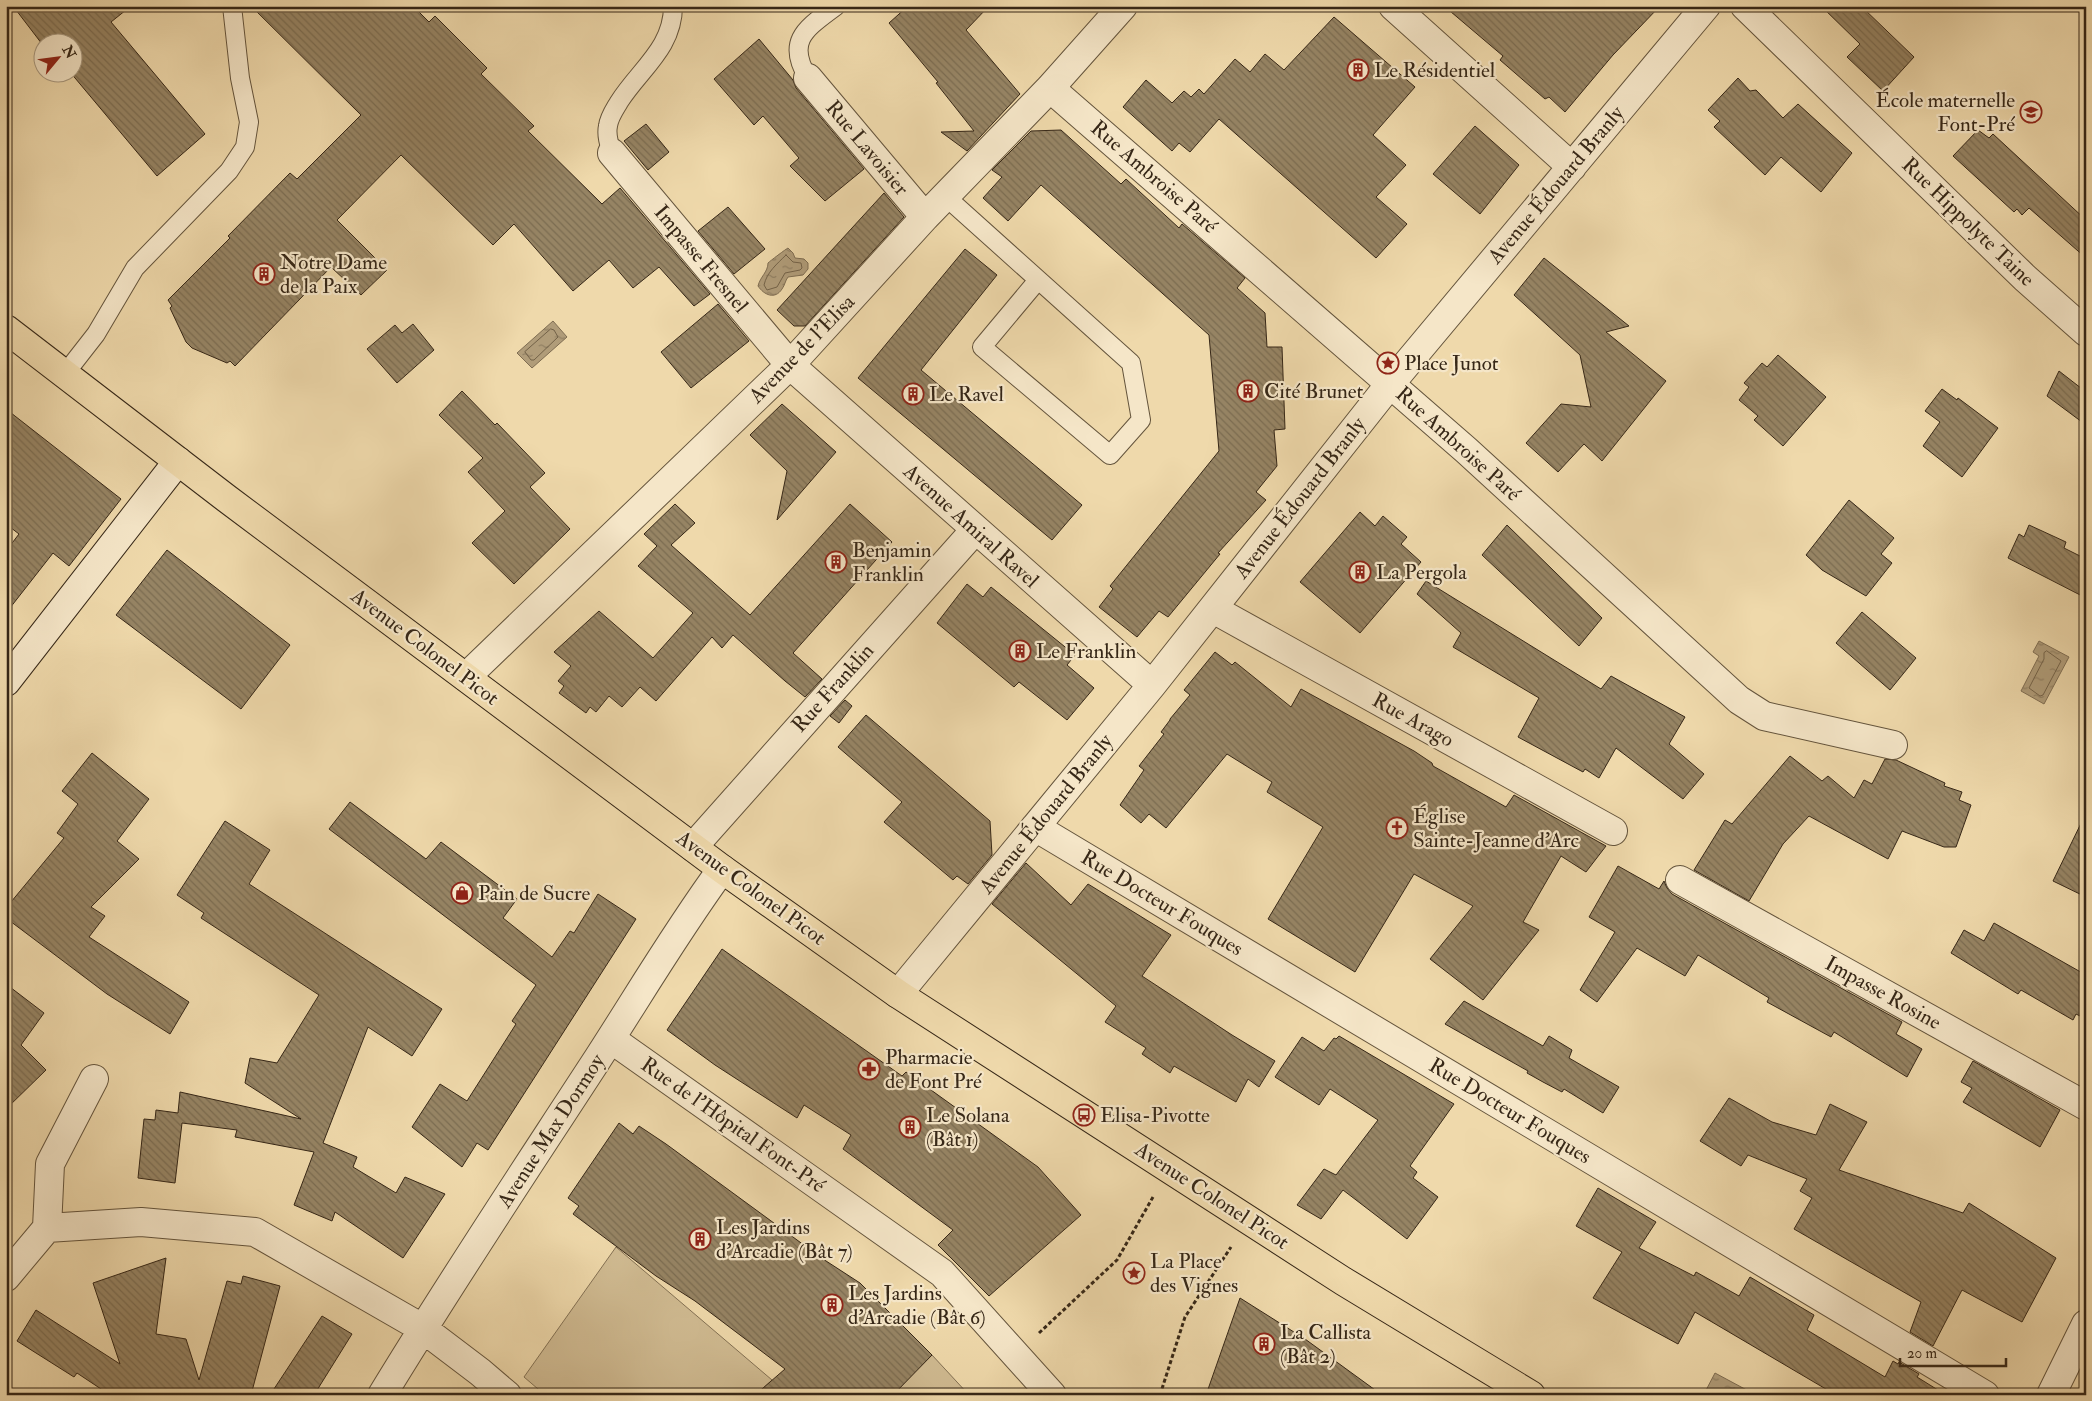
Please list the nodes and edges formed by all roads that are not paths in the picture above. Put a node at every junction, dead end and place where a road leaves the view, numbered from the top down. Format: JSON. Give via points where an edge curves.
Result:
{"nodes":[{"id":1,"x":232,"y":6,"type":"edge"},
{"id":2,"x":673,"y":6,"type":"edge"},
{"id":3,"x":836,"y":6,"type":"edge"},
{"id":4,"x":1393,"y":6,"type":"edge"},
{"id":5,"x":1706,"y":6,"type":"edge"},
{"id":6,"x":1744,"y":6,"type":"edge"},
{"id":7,"x":1106,"y":12,"type":"edge"},
{"id":8,"x":808,"y":78,"type":"joint"},
{"id":9,"x":1050,"y":88,"type":"junction"},
{"id":10,"x":612,"y":153,"type":"joint"},
{"id":11,"x":1572,"y":167,"type":"junction"},
{"id":12,"x":944,"y":196,"type":"junction"},
{"id":13,"x":925,"y":217,"type":"junction"},
{"id":14,"x":1038,"y":280,"type":"junction"},
{"id":15,"x":6,"y":329,"type":"edge"},
{"id":16,"x":2086,"y":332,"type":"edge"},
{"id":17,"x":790,"y":365,"type":"junction"},
{"id":18,"x":64,"y":375,"type":"junction"},
{"id":19,"x":1390,"y":384,"type":"junction"},
{"id":20,"x":178,"y":461,"type":"junction"},
{"id":21,"x":974,"y":530,"type":"junction"},
{"id":22,"x":1213,"y":609,"type":"junction"},
{"id":23,"x":466,"y":677,"type":"junction"},
{"id":24,"x":6,"y":682,"type":"edge"},
{"id":25,"x":1152,"y":685,"type":"junction"},
{"id":26,"x":1893,"y":745,"type":"dead end"},
{"id":27,"x":1035,"y":828,"type":"junction"},
{"id":28,"x":1613,"y":831,"type":"dead end"},
{"id":29,"x":693,"y":847,"type":"junction"},
{"id":30,"x":722,"y":869,"type":"junction"},
{"id":31,"x":1680,"y":880,"type":"dead end"},
{"id":32,"x":898,"y":994,"type":"junction"},
{"id":33,"x":611,"y":1039,"type":"junction"},
{"id":34,"x":94,"y":1079,"type":"dead end"},
{"id":35,"x":2086,"y":1106,"type":"edge"},
{"id":36,"x":47,"y":1228,"type":"junction"},
{"id":37,"x":6,"y":1278,"type":"edge"},
{"id":38,"x":2085,"y":1327,"type":"edge"},
{"id":39,"x":422,"y":1328,"type":"junction"},
{"id":40,"x":382,"y":1395,"type":"edge"},
{"id":41,"x":507,"y":1395,"type":"edge"},
{"id":42,"x":1052,"y":1395,"type":"edge"},
{"id":43,"x":1532,"y":1395,"type":"edge"},
{"id":44,"x":1985,"y":1395,"type":"edge"},
{"id":45,"x":2051,"y":1395,"type":"edge"}],
"edges":[{"from":1,"to":18,"type":"lane","via":[[240,78],[249,122],[245,147],[229,171],[135,268],[96,334]]},
{"from":2,"to":10,"type":"lane","via":[[669,36],[663,47],[628,88],[611,115],[608,138]]},
{"from":3,"to":8,"type":"lane","via":[[808,28],[799,42],[798,55]]},
{"from":4,"to":11,"type":"street"},
{"from":5,"to":11,"type":"street","name":"Avenue Édouard Branly"},
{"from":6,"to":16,"type":"street","name":"Rue Hippolyte Taine"},
{"from":7,"to":9,"type":"street","name":"Avenue de l'Elisa"},
{"from":8,"to":13,"type":"street","name":"Rue Lavoisier"},
{"from":9,"to":12,"type":"street","name":"Avenue de l'Elisa"},
{"from":9,"to":19,"type":"street","name":"Rue Ambroise Paré"},
{"from":10,"to":17,"type":"street","name":"Impasse Fresnel"},
{"from":11,"to":19,"type":"street","name":"Avenue Édouard Branly"},
{"from":12,"to":13,"type":"street","name":"Avenue de l'Elisa"},
{"from":12,"to":14,"type":"lane"},
{"from":13,"to":17,"type":"street","name":"Avenue de l'Elisa"},
{"from":14,"to":14,"type":"lane","via":[[1131,363],[1141,420],[1110,455],[982,347]]},
{"from":15,"to":18,"type":"main road","name":"Avenue Colonel Picot"},
{"from":17,"to":21,"type":"street","name":"Avenue Amiral Ravel"},
{"from":17,"to":23,"type":"street","name":"Avenue de l'Elisa"},
{"from":18,"to":20,"type":"main road","name":"Avenue Colonel Picot"},
{"from":19,"to":22,"type":"street","name":"Avenue Édouard Branly"},
{"from":19,"to":26,"type":"street","name":"Rue Ambroise Paré","via":[[1752,710],[1783,722]]},
{"from":20,"to":23,"type":"main road","name":"Avenue Colonel Picot"},
{"from":20,"to":24,"type":"street"},
{"from":21,"to":25,"type":"street","name":"Avenue Amiral Ravel"},
{"from":21,"to":29,"type":"street","name":"Rue Franklin"},
{"from":22,"to":25,"type":"street","name":"Avenue Édouard Branly"},
{"from":22,"to":28,"type":"street","name":"Rue Arago"},
{"from":23,"to":29,"type":"main road","name":"Avenue Colonel Picot"},
{"from":25,"to":27,"type":"street","name":"Avenue Édouard Branly"},
{"from":27,"to":32,"type":"street","name":"Avenue Édouard Branly"},
{"from":27,"to":44,"type":"street","name":"Rue Docteur Fouques"},
{"from":29,"to":30,"type":"main road","name":"Avenue Colonel Picot"},
{"from":30,"to":32,"type":"main road","name":"Avenue Colonel Picot"},
{"from":30,"to":33,"type":"street","name":"Avenue Max Dormoy","via":[[688,915]]},
{"from":31,"to":35,"type":"street","name":"Impasse Rosine"},
{"from":32,"to":43,"type":"main road","name":"Avenue Colonel Picot","via":[[1343,1280]]},
{"from":33,"to":39,"type":"street","name":"Avenue Max Dormoy"},
{"from":33,"to":42,"type":"street","name":"Rue de l'Hôpital Font-Pré","via":[[942,1274]]},
{"from":34,"to":36,"type":"street","via":[[50,1164]]},
{"from":36,"to":37,"type":"street"},
{"from":36,"to":39,"type":"street","via":[[141,1222],[255,1232]]},
{"from":38,"to":45,"type":"street"},
{"from":39,"to":40,"type":"street","name":"Avenue Max Dormoy"},
{"from":39,"to":41,"type":"street"}]}
